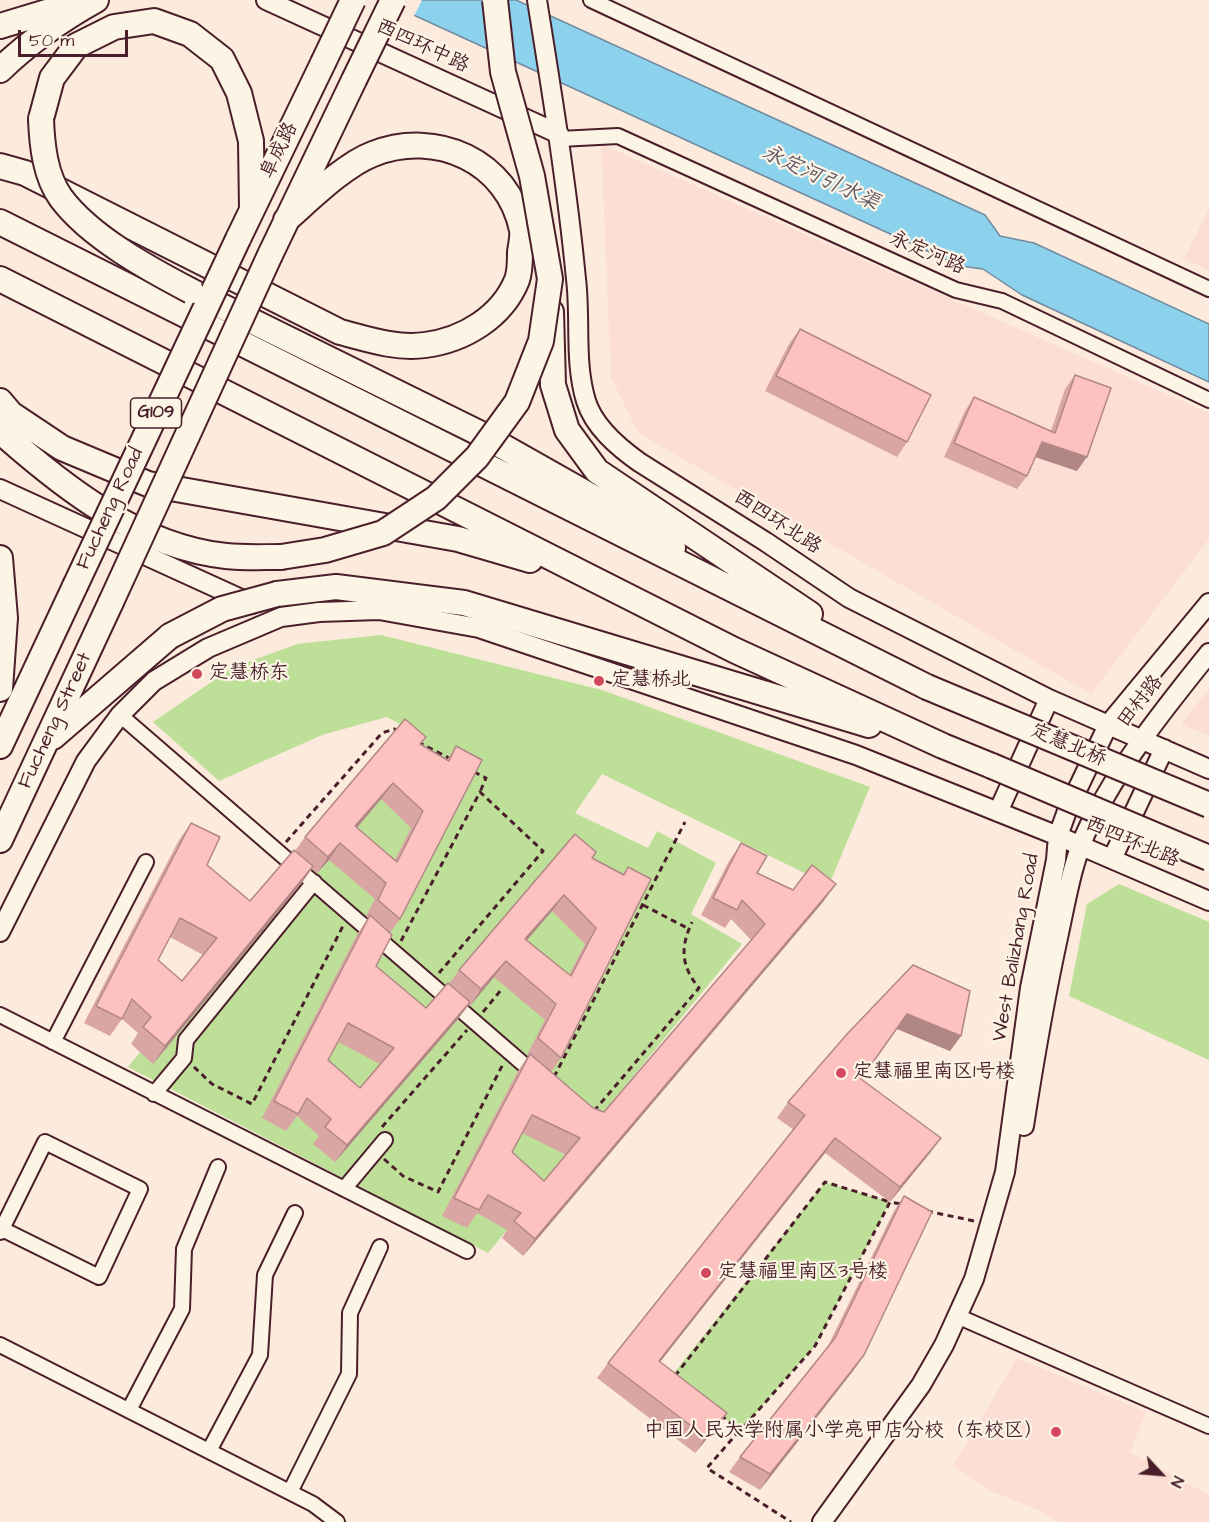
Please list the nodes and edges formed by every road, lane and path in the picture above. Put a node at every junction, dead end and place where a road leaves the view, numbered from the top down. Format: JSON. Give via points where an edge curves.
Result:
{"nodes":[{"id":1,"x":83,"y":0,"type":"edge"},
{"id":2,"x":96,"y":0,"type":"edge"},
{"id":3,"x":266,"y":0,"type":"edge"},
{"id":4,"x":353,"y":0,"type":"edge"},
{"id":5,"x":393,"y":0,"type":"edge"},
{"id":6,"x":495,"y":0,"type":"edge"},
{"id":7,"x":537,"y":0,"type":"edge"},
{"id":8,"x":591,"y":0,"type":"edge"},
{"id":9,"x":0,"y":26,"type":"edge"},
{"id":10,"x":0,"y":70,"type":"edge"},
{"id":11,"x":560,"y":137,"type":"junction"},
{"id":12,"x":0,"y":166,"type":"edge"},
{"id":13,"x":252,"y":209,"type":"junction"},
{"id":14,"x":286,"y":220,"type":"junction"},
{"id":15,"x":0,"y":222,"type":"edge"},
{"id":16,"x":238,"y":239,"type":"joint"},
{"id":17,"x":270,"y":255,"type":"joint"},
{"id":18,"x":0,"y":279,"type":"edge"},
{"id":19,"x":550,"y":279,"type":"junction"},
{"id":20,"x":1209,"y":289,"type":"edge"},
{"id":21,"x":1209,"y":400,"type":"edge"},
{"id":22,"x":0,"y":401,"type":"edge"},
{"id":23,"x":0,"y":431,"type":"edge"},
{"id":24,"x":0,"y":489,"type":"edge"},
{"id":25,"x":2,"y":563,"type":"edge"},
{"id":26,"x":584,"y":575,"type":"junction"},
{"id":27,"x":728,"y":589,"type":"junction"},
{"id":28,"x":111,"y":602,"type":"joint"},
{"id":29,"x":1209,"y":603,"type":"edge"},
{"id":30,"x":279,"y":606,"type":"junction"},
{"id":31,"x":1209,"y":652,"type":"edge"},
{"id":32,"x":892,"y":669,"type":"junction"},
{"id":33,"x":0,"y":689,"type":"edge"},
{"id":34,"x":1048,"y":699,"type":"junction"},
{"id":35,"x":120,"y":715,"type":"junction"},
{"id":36,"x":1108,"y":724,"type":"junction"},
{"id":37,"x":404,"y":734,"type":"edge"},
{"id":38,"x":1140,"y":738,"type":"junction"},
{"id":39,"x":414,"y":740,"type":"edge"},
{"id":40,"x":46,"y":743,"type":"junction"},
{"id":41,"x":0,"y":746,"type":"edge"},
{"id":42,"x":943,"y":746,"type":"junction"},
{"id":43,"x":1164,"y":749,"type":"junction"},
{"id":44,"x":455,"y":761,"type":"edge"},
{"id":45,"x":465,"y":767,"type":"edge"},
{"id":46,"x":1209,"y":769,"type":"edge"},
{"id":47,"x":480,"y":792,"type":"junction"},
{"id":48,"x":1209,"y":805,"type":"edge"},
{"id":49,"x":998,"y":812,"type":"junction"},
{"id":50,"x":685,"y":822,"type":"dead end"},
{"id":51,"x":1058,"y":836,"type":"junction"},
{"id":52,"x":0,"y":840,"type":"edge"},
{"id":53,"x":1081,"y":846,"type":"junction"},
{"id":54,"x":277,"y":851,"type":"junction"},
{"id":55,"x":1209,"y":858,"type":"edge"},
{"id":56,"x":1112,"y":859,"type":"junction"},
{"id":57,"x":146,"y":862,"type":"dead end"},
{"id":58,"x":314,"y":882,"type":"junction"},
{"id":59,"x":1209,"y":901,"type":"edge"},
{"id":60,"x":642,"y":905,"type":"junction"},
{"id":61,"x":350,"y":914,"type":"junction"},
{"id":62,"x":692,"y":922,"type":"dead end"},
{"id":63,"x":689,"y":929,"type":"junction"},
{"id":64,"x":0,"y":932,"type":"edge"},
{"id":65,"x":395,"y":953,"type":"junction"},
{"id":66,"x":430,"y":984,"type":"junction"},
{"id":67,"x":501,"y":990,"type":"dead end"},
{"id":68,"x":0,"y":1015,"type":"edge"},
{"id":69,"x":474,"y":1022,"type":"junction"},
{"id":70,"x":53,"y":1042,"type":"junction"},
{"id":71,"x":509,"y":1052,"type":"junction"},
{"id":72,"x":184,"y":1058,"type":"junction"},
{"id":73,"x":549,"y":1086,"type":"joint"},
{"id":74,"x":154,"y":1094,"type":"junction"},
{"id":75,"x":587,"y":1119,"type":"edge"},
{"id":76,"x":386,"y":1140,"type":"dead end"},
{"id":77,"x":376,"y":1152,"type":"junction"},
{"id":78,"x":218,"y":1167,"type":"dead end"},
{"id":79,"x":344,"y":1189,"type":"junction"},
{"id":80,"x":890,"y":1202,"type":"junction"},
{"id":81,"x":912,"y":1207,"type":"edge"},
{"id":82,"x":923,"y":1210,"type":"edge"},
{"id":83,"x":296,"y":1213,"type":"dead end"},
{"id":84,"x":990,"y":1225,"type":"junction"},
{"id":85,"x":1,"y":1230,"type":"edge"},
{"id":86,"x":380,"y":1247,"type":"dead end"},
{"id":87,"x":467,"y":1251,"type":"dead end"},
{"id":88,"x":962,"y":1318,"type":"junction"},
{"id":89,"x":0,"y":1345,"type":"edge"},
{"id":90,"x":682,"y":1381,"type":"edge"},
{"id":91,"x":129,"y":1410,"type":"junction"},
{"id":92,"x":715,"y":1410,"type":"edge"},
{"id":93,"x":1209,"y":1426,"type":"edge"},
{"id":94,"x":740,"y":1431,"type":"junction"},
{"id":95,"x":209,"y":1451,"type":"junction"},
{"id":96,"x":290,"y":1492,"type":"junction"},
{"id":97,"x":337,"y":1522,"type":"edge"},
{"id":98,"x":790,"y":1522,"type":"edge"},
{"id":99,"x":822,"y":1522,"type":"edge"},
{"id":100,"x":833,"y":1522,"type":"edge"}],
"edges":[{"from":1,"to":9,"type":"highway"},
{"from":2,"to":10,"type":"highway","via":[[65,17]]},
{"from":3,"to":11,"type":"street","name":"西四环中路"},
{"from":4,"to":13,"type":"highway","name":"阜成路","number":"G109","bridge":true},
{"from":5,"to":14,"type":"highway","name":"阜成路","number":"G109","bridge":true},
{"from":6,"to":19,"type":"highway","bridge":true,"via":[[502,72],[532,176]]},
{"from":7,"to":11,"type":"street","name":"西四环北路"},
{"from":8,"to":20,"type":"street"},
{"from":11,"to":21,"type":"street","name":"永定河路","via":[[618,136],[956,290],[1002,301]]},
{"from":11,"to":34,"type":"street","name":"西四环北路","via":[[577,284],[576,346],[586,404],[602,429],[639,462],[849,598]]},
{"from":12,"to":14,"type":"highway","via":[[25,173],[340,332],[384,344],[424,345],[462,336],[498,311],[518,278],[523,231],[507,192],[480,163],[441,146],[409,145],[372,154],[328,183]]},
{"from":13,"to":16,"type":"highway","name":"阜成路","number":"G109"},
{"from":13,"to":27,"type":"highway","bridge":true,"via":[[251,141],[239,93],[222,59],[190,34],[154,21],[114,27],[76,46],[52,78],[40,119],[43,153],[60,197],[84,223],[153,271],[479,433],[640,524]]},
{"from":14,"to":17,"type":"highway","name":"阜成路","number":"G109"},
{"from":15,"to":27,"type":"highway"},
{"from":16,"to":41,"type":"highway","name":"Fucheng Road","number":"G109","bridge":true},
{"from":17,"to":28,"type":"highway","name":"Fucheng Road","number":"G109","bridge":true},
{"from":18,"to":26,"type":"highway"},
{"from":19,"to":23,"type":"highway","bridge":true,"via":[[542,341],[516,402],[477,457],[436,498],[383,533],[325,550],[281,557],[224,556],[169,542],[108,514],[47,473]]},
{"from":19,"to":32,"type":"highway","bridge":true,"via":[[553,385],[567,430],[597,471]]},
{"from":22,"to":26,"type":"highway","via":[[10,414],[62,448],[148,484],[458,539]]},
{"from":24,"to":30,"type":"street"},
{"from":25,"to":33,"type":"highway","via":[[5,618]]},
{"from":26,"to":42,"type":"highway","via":[[734,650]]},
{"from":27,"to":32,"type":"highway"},
{"from":28,"to":40,"type":"highway","name":"Fucheng Street","number":"G109"},
{"from":29,"to":36,"type":"street","name":"田村路"},
{"from":30,"to":35,"type":"street","name":"西四环北路","via":[[154,681]]},
{"from":30,"to":40,"type":"highway","bridge":true,"via":[[222,609],[170,636]]},
{"from":30,"to":42,"type":"highway","via":[[336,587],[464,603],[767,697]]},
{"from":30,"to":49,"type":"street","name":"西四环北路","via":[[319,612],[379,610],[479,628],[856,755]]},
{"from":31,"to":38,"type":"street","name":"田村路"},
{"from":32,"to":48,"type":"highway","name":"定慧北桥","bridge":true},
{"from":34,"to":36,"type":"street","name":"西四环北路"},
{"from":34,"to":49,"type":"street"},
{"from":35,"to":54,"type":"street"},
{"from":35,"to":64,"type":"street","name":"西四环北路","via":[[86,761]]},
{"from":36,"to":38,"type":"street","name":"西四环北路"},
{"from":36,"to":51,"type":"street","name":"田村路"},
{"from":37,"to":54,"type":"path","via":[[394,729],[382,733]]},
{"from":38,"to":43,"type":"street","name":"西四环北路"},
{"from":38,"to":53,"type":"street","name":"田村路"},
{"from":39,"to":44,"type":"path"},
{"from":40,"to":52,"type":"highway","name":"Fucheng Street","number":"G109"},
{"from":42,"to":55,"type":"highway","bridge":true},
{"from":43,"to":46,"type":"street","name":"西四环北路"},
{"from":43,"to":56,"type":"street"},
{"from":45,"to":47,"type":"path","via":[[486,778]]},
{"from":47,"to":65,"type":"path"},
{"from":47,"to":66,"type":"path","via":[[543,850]]},
{"from":49,"to":51,"type":"street","name":"西四环北路"},
{"from":50,"to":60,"type":"path"},
{"from":51,"to":53,"type":"street","name":"西四环北路"},
{"from":51,"to":84,"type":"street","name":"West Balizhang Road","via":[[1030,988],[1005,1172]]},
{"from":53,"to":56,"type":"street","name":"西四环北路"},
{"from":53,"to":88,"type":"street","name":"West Balizhang Road","via":[[1044,1001],[1002,1227],[987,1276]]},
{"from":54,"to":58,"type":"street"},
{"from":56,"to":59,"type":"street","name":"西四环北路"},
{"from":57,"to":70,"type":"street"},
{"from":58,"to":61,"type":"street"},
{"from":58,"to":72,"type":"street","via":[[186,1040]]},
{"from":60,"to":63,"type":"path"},
{"from":60,"to":73,"type":"path"},
{"from":61,"to":65,"type":"street"},
{"from":61,"to":72,"type":"path","via":[[252,1104],[212,1084]]},
{"from":62,"to":63,"type":"path"},
{"from":63,"to":75,"type":"path","via":[[682,953],[687,974],[699,988]]},
{"from":65,"to":66,"type":"street"},
{"from":66,"to":69,"type":"street"},
{"from":67,"to":69,"type":"path"},
{"from":68,"to":70,"type":"street"},
{"from":69,"to":71,"type":"street"},
{"from":69,"to":77,"type":"path","via":[[367,1145]]},
{"from":70,"to":74,"type":"street"},
{"from":71,"to":73,"type":"street"},
{"from":71,"to":77,"type":"path","via":[[438,1192],[403,1176]]},
{"from":72,"to":74,"type":"street"},
{"from":74,"to":79,"type":"street"},
{"from":76,"to":77,"type":"street"},
{"from":77,"to":79,"type":"street"},
{"from":78,"to":91,"type":"street","via":[[184,1249],[182,1309]]},
{"from":79,"to":87,"type":"street"},
{"from":80,"to":81,"type":"path"},
{"from":80,"to":90,"type":"path","via":[[825,1182],[673,1374]]},
{"from":80,"to":94,"type":"path","via":[[815,1346]]},
{"from":82,"to":84,"type":"path"},
{"from":83,"to":95,"type":"street","via":[[265,1275],[260,1355]]},
{"from":84,"to":88,"type":"street","name":"West Balizhang Road"},
{"from":85,"to":85,"type":"street","via":[[99,1277],[140,1189],[45,1142]]},
{"from":86,"to":96,"type":"street","via":[[350,1313],[349,1374]]},
{"from":88,"to":93,"type":"street"},
{"from":88,"to":99,"type":"street","name":"West Balizhang Road","via":[[921,1385]]},
{"from":88,"to":100,"type":"street","name":"West Balizhang Road","via":[[928,1392]]},
{"from":89,"to":91,"type":"street"},
{"from":91,"to":95,"type":"street"},
{"from":92,"to":94,"type":"path"},
{"from":94,"to":98,"type":"path","via":[[707,1468]]},
{"from":95,"to":96,"type":"street"},
{"from":96,"to":97,"type":"street"}]}
